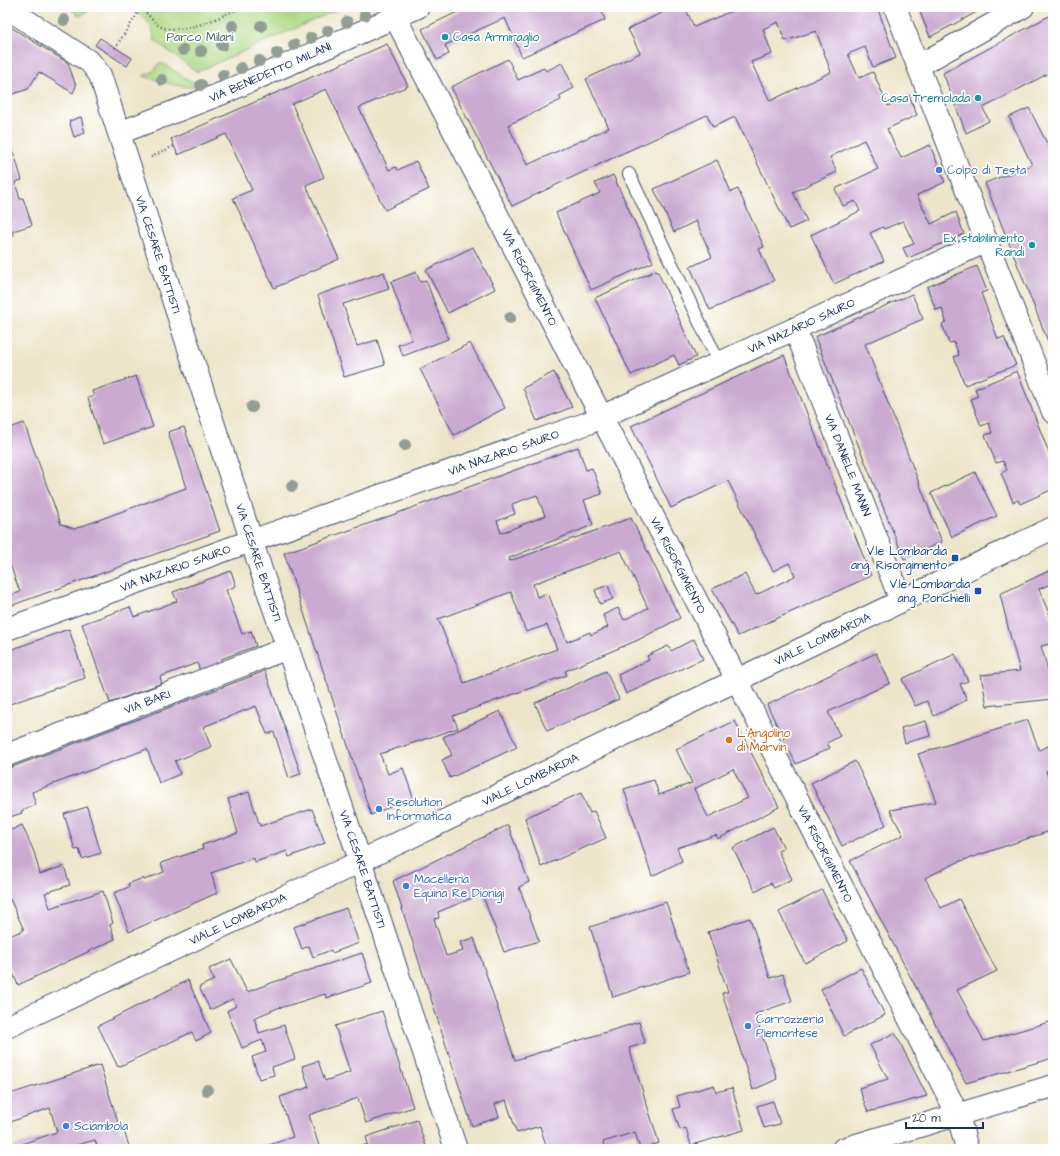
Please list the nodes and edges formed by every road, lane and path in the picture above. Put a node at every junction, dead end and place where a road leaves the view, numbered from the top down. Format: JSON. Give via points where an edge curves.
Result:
{"nodes":[{"id":1,"x":141,"y":7,"type":"edge"},
{"id":2,"x":240,"y":7,"type":"edge"},
{"id":3,"x":418,"y":7,"type":"edge"},
{"id":4,"x":895,"y":7,"type":"edge"},
{"id":5,"x":1023,"y":7,"type":"edge"},
{"id":6,"x":10,"y":12,"type":"edge"},
{"id":7,"x":395,"y":17,"type":"junction"},
{"id":8,"x":115,"y":48,"type":"dead end"},
{"id":9,"x":918,"y":66,"type":"junction"},
{"id":10,"x":119,"y":133,"type":"junction"},
{"id":11,"x":174,"y":146,"type":"dead end"},
{"id":12,"x":151,"y":157,"type":"dead end"},
{"id":13,"x":629,"y":174,"type":"dead end"},
{"id":14,"x":987,"y":242,"type":"junction"},
{"id":15,"x":795,"y":329,"type":"junction"},
{"id":16,"x":718,"y":363,"type":"junction"},
{"id":17,"x":1053,"y":412,"type":"edge"},
{"id":18,"x":602,"y":417,"type":"junction"},
{"id":19,"x":1053,"y":528,"type":"edge"},
{"id":20,"x":252,"y":541,"type":"junction"},
{"id":21,"x":901,"y":601,"type":"junction"},
{"id":22,"x":7,"y":629,"type":"edge"},
{"id":23,"x":288,"y":648,"type":"junction"},
{"id":24,"x":737,"y":680,"type":"junction"},
{"id":25,"x":7,"y":755,"type":"edge"},
{"id":26,"x":360,"y":860,"type":"junction"},
{"id":27,"x":7,"y":1027,"type":"edge"},
{"id":28,"x":1053,"y":1086,"type":"edge"},
{"id":29,"x":958,"y":1115,"type":"junction"},
{"id":30,"x":456,"y":1149,"type":"edge"},
{"id":31,"x":843,"y":1149,"type":"edge"},
{"id":32,"x":967,"y":1149,"type":"edge"}],
"edges":[{"from":1,"to":2,"type":"path","via":[[158,25],[175,29],[208,22]]},
{"from":1,"to":8,"type":"path"},
{"from":3,"to":7,"type":"street","name":"VIA BENEDETTO MILANI"},
{"from":4,"to":9,"type":"street"},
{"from":5,"to":9,"type":"street"},
{"from":6,"to":10,"type":"street","name":"VIA CESARE BATTISTI","via":[[90,62],[100,75]]},
{"from":7,"to":10,"type":"street","name":"VIA BENEDETTO MILANI","via":[[222,93]]},
{"from":7,"to":18,"type":"street","name":"VIA RISORGIMENTO"},
{"from":9,"to":14,"type":"street"},
{"from":10,"to":20,"type":"street","name":"VIA CESARE BATTISTI"},
{"from":11,"to":12,"type":"path"},
{"from":13,"to":16,"type":"lane"},
{"from":14,"to":15,"type":"street","name":"VIA NAZARIO SAURO"},
{"from":14,"to":17,"type":"street"},
{"from":15,"to":16,"type":"street","name":"VIA NAZARIO SAURO"},
{"from":15,"to":21,"type":"street","name":"VIA DANIELE MANIN"},
{"from":16,"to":18,"type":"street","name":"VIA NAZARIO SAURO"},
{"from":18,"to":20,"type":"street","name":"VIA NAZARIO SAURO"},
{"from":18,"to":24,"type":"street","name":"VIA RISORGIMENTO"},
{"from":19,"to":21,"type":"street","name":"VIALE LOMBARDIA"},
{"from":20,"to":22,"type":"street","name":"VIA NAZARIO SAURO"},
{"from":20,"to":23,"type":"street","name":"VIA CESARE BATTISTI"},
{"from":21,"to":24,"type":"street","name":"VIALE LOMBARDIA"},
{"from":23,"to":25,"type":"street","name":"VIA BARI"},
{"from":23,"to":26,"type":"street","name":"VIA CESARE BATTISTI"},
{"from":24,"to":26,"type":"street","name":"VIALE LOMBARDIA"},
{"from":24,"to":29,"type":"street","name":"VIA RISORGIMENTO"},
{"from":26,"to":27,"type":"street","name":"VIALE LOMBARDIA"},
{"from":26,"to":30,"type":"street","name":"VIA CESARE BATTISTI"},
{"from":28,"to":29,"type":"street"},
{"from":29,"to":31,"type":"street"},
{"from":29,"to":32,"type":"street","name":"VIA RISORGIMENTO"}]}
